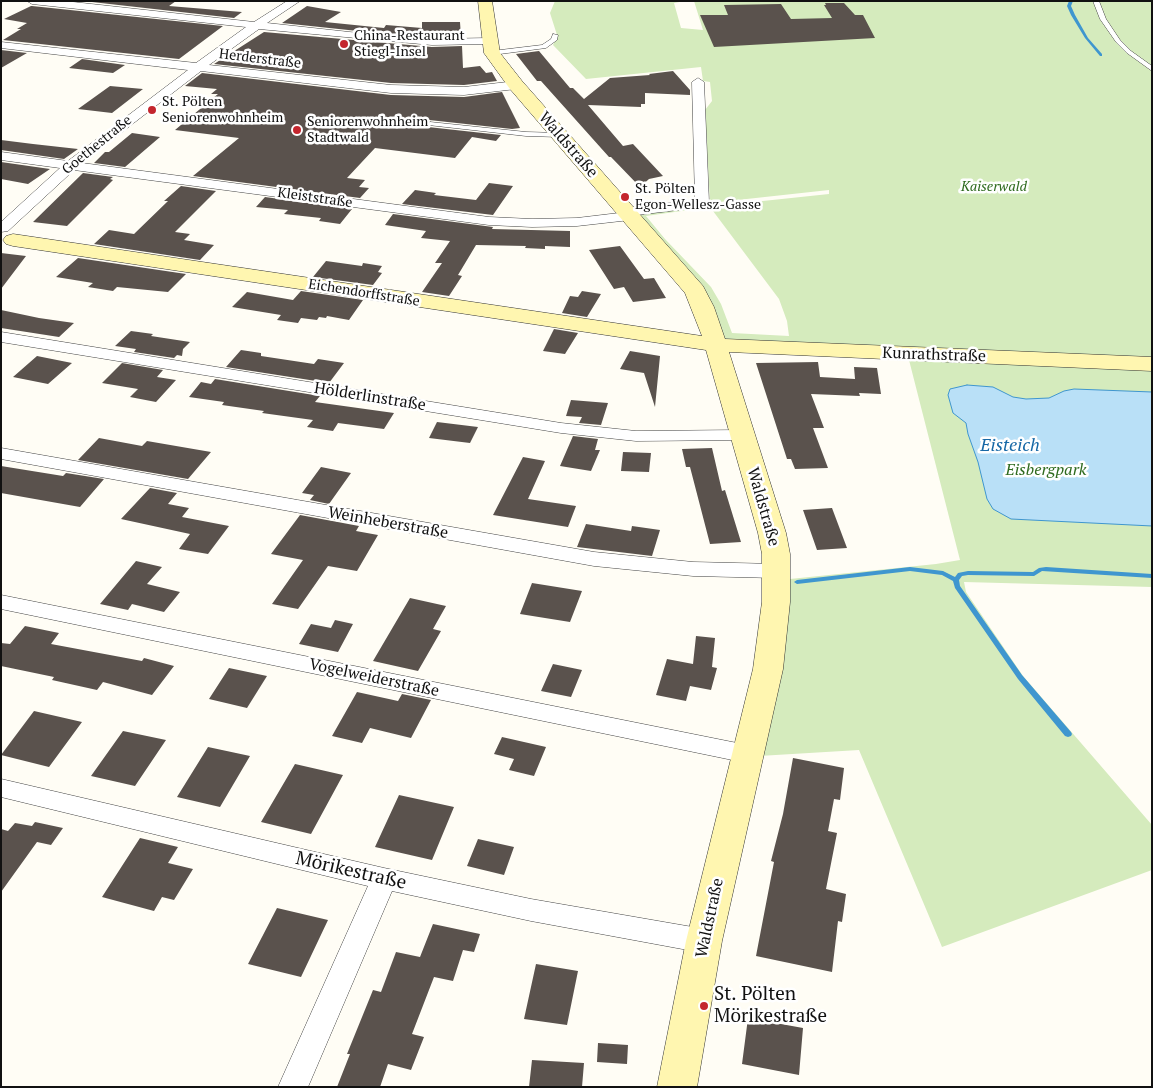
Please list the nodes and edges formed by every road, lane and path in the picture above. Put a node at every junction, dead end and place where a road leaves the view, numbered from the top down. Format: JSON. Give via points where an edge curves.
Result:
{"nodes":[{"id":1,"x":32,"y":1,"type":"edge"},
{"id":2,"x":295,"y":1,"type":"edge"},
{"id":3,"x":485,"y":1,"type":"edge"},
{"id":4,"x":1096,"y":1,"type":"edge"},
{"id":5,"x":255,"y":26,"type":"junction"},
{"id":6,"x":555,"y":35,"type":"dead end"},
{"id":7,"x":1,"y":45,"type":"edge"},
{"id":8,"x":490,"y":47,"type":"junction"},
{"id":9,"x":196,"y":67,"type":"junction"},
{"id":10,"x":1152,"y":69,"type":"edge"},
{"id":11,"x":698,"y":82,"type":"dead end"},
{"id":12,"x":516,"y":85,"type":"junction"},
{"id":13,"x":430,"y":124,"type":"dead end"},
{"id":14,"x":560,"y":135,"type":"junction"},
{"id":15,"x":1,"y":156,"type":"edge"},
{"id":16,"x":71,"y":165,"type":"junction"},
{"id":17,"x":628,"y":214,"type":"junction"},
{"id":18,"x":5,"y":235,"type":"edge"},
{"id":19,"x":1,"y":337,"type":"edge"},
{"id":20,"x":716,"y":346,"type":"junction"},
{"id":21,"x":1152,"y":364,"type":"edge"},
{"id":22,"x":741,"y":435,"type":"junction"},
{"id":23,"x":1,"y":453,"type":"edge"},
{"id":24,"x":777,"y":571,"type":"junction"},
{"id":25,"x":1,"y":602,"type":"edge"},
{"id":26,"x":747,"y":754,"type":"junction"},
{"id":27,"x":1,"y":788,"type":"edge"},
{"id":28,"x":384,"y":879,"type":"junction"},
{"id":29,"x":704,"y":941,"type":"junction"},
{"id":30,"x":293,"y":1087,"type":"edge"},
{"id":31,"x":677,"y":1087,"type":"edge"}],
"edges":[{"from":1,"to":5,"type":"street"},
{"from":2,"to":5,"type":"street","name":"Goethestraße"},
{"from":3,"to":8,"type":"street"},
{"from":4,"to":10,"type":"lane","via":[[1103,19],[1118,41]]},
{"from":5,"to":8,"type":"street"},
{"from":5,"to":9,"type":"street","name":"Goethestraße"},
{"from":6,"to":8,"type":"lane","via":[[554,40],[544,47]]},
{"from":7,"to":9,"type":"street","name":"Herderstraße"},
{"from":8,"to":12,"type":"street","name":"Waldstraße"},
{"from":9,"to":12,"type":"street","name":"Herderstraße","via":[[391,89],[464,91]]},
{"from":9,"to":16,"type":"street","name":"Goethestraße"},
{"from":11,"to":17,"type":"street","name":"Kleiststraße","via":[[702,203]]},
{"from":12,"to":14,"type":"street","name":"Waldstraße"},
{"from":13,"to":14,"type":"lane"},
{"from":14,"to":17,"type":"street","name":"Waldstraße"},
{"from":15,"to":16,"type":"street","name":"Kleiststraße"},
{"from":16,"to":17,"type":"street","name":"Kleiststraße","via":[[489,221],[532,224],[577,222]]},
{"from":16,"to":18,"type":"street","name":"Goethestraße"},
{"from":17,"to":20,"type":"street","name":"Waldstraße","via":[[695,291]]},
{"from":18,"to":20,"type":"street","name":"Eichendorffstraße"},
{"from":19,"to":22,"type":"street","name":"Hölderlinstraße","via":[[561,428],[636,436]]},
{"from":20,"to":21,"type":"street","name":"Kunrathstraße"},
{"from":20,"to":22,"type":"street","name":"Waldstraße"},
{"from":22,"to":24,"type":"street","name":"Waldstraße","via":[[772,533]]},
{"from":23,"to":24,"type":"street","name":"Weinheberstraße","via":[[594,560],[693,569]]},
{"from":24,"to":26,"type":"street","name":"Waldstraße","via":[[768,669]]},
{"from":25,"to":26,"type":"street","name":"Vogelweiderstraße"},
{"from":26,"to":29,"type":"street","name":"Waldstraße"},
{"from":27,"to":28,"type":"street","name":"Mörikestraße"},
{"from":28,"to":29,"type":"street","name":"Mörikestraße"},
{"from":28,"to":30,"type":"street"},
{"from":29,"to":31,"type":"street","name":"Waldstraße"}]}
